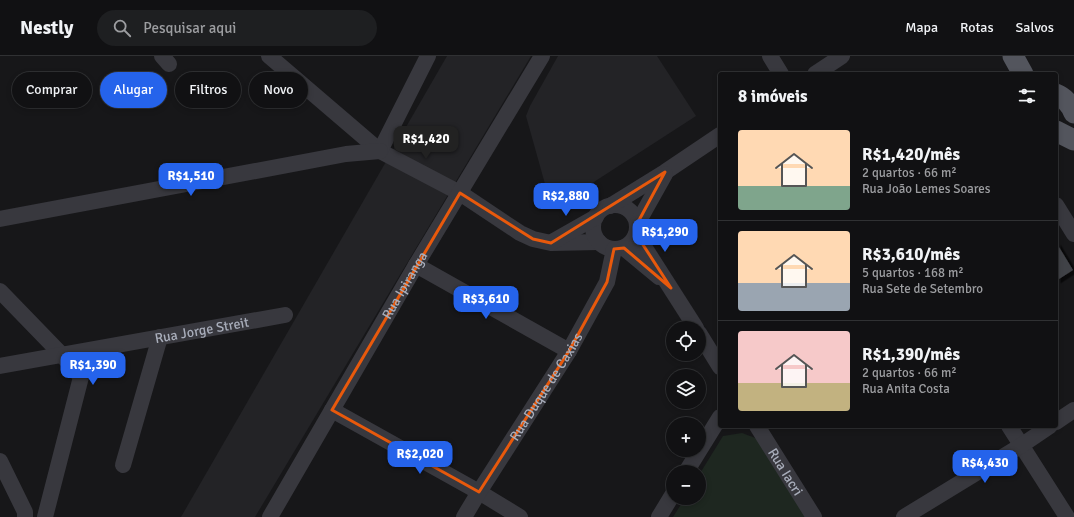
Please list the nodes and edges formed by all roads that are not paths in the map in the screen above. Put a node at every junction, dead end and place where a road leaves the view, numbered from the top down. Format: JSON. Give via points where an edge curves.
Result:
{"nodes":[{"id":1,"x":268,"y":56,"type":"edge"},
{"id":2,"x":427,"y":56,"type":"edge"},
{"id":3,"x":542,"y":56,"type":"edge"},
{"id":4,"x":770,"y":56,"type":"edge"},
{"id":5,"x":842,"y":56,"type":"edge"},
{"id":6,"x":780,"y":72,"type":"edge"},
{"id":7,"x":818,"y":72,"type":"edge"},
{"id":8,"x":1058,"y":95,"type":"edge"},
{"id":9,"x":1074,"y":113,"type":"edge"},
{"id":10,"x":1058,"y":132,"type":"edge"},
{"id":11,"x":718,"y":137,"type":"edge"},
{"id":12,"x":1074,"y":140,"type":"edge"},
{"id":13,"x":380,"y":152,"type":"junction"},
{"id":14,"x":665,"y":172,"type":"junction"},
{"id":15,"x":460,"y":193,"type":"junction"},
{"id":16,"x":610,"y":206,"type":"junction"},
{"id":17,"x":1058,"y":208,"type":"edge"},
{"id":18,"x":596,"y":216,"type":"junction"},
{"id":19,"x":0,"y":219,"type":"edge"},
{"id":20,"x":637,"y":229,"type":"junction"},
{"id":21,"x":1074,"y":234,"type":"edge"},
{"id":22,"x":599,"y":242,"type":"junction"},
{"id":23,"x":551,"y":243,"type":"junction"},
{"id":24,"x":619,"y":249,"type":"junction"},
{"id":25,"x":416,"y":265,"type":"junction"},
{"id":26,"x":671,"y":288,"type":"junction"},
{"id":27,"x":0,"y":291,"type":"edge"},
{"id":28,"x":285,"y":315,"type":"dead end"},
{"id":29,"x":692,"y":321,"type":"edge"},
{"id":30,"x":160,"y":337,"type":"junction"},
{"id":31,"x":706,"y":344,"type":"edge"},
{"id":32,"x":569,"y":351,"type":"junction"},
{"id":33,"x":62,"y":354,"type":"junction"},
{"id":34,"x":718,"y":364,"type":"edge"},
{"id":35,"x":0,"y":366,"type":"edge"},
{"id":36,"x":332,"y":410,"type":"junction"},
{"id":37,"x":1074,"y":410,"type":"edge"},
{"id":38,"x":718,"y":420,"type":"edge"},
{"id":39,"x":1058,"y":421,"type":"edge"},
{"id":40,"x":758,"y":428,"type":"edge"},
{"id":41,"x":1011,"y":428,"type":"edge"},
{"id":42,"x":1047,"y":428,"type":"edge"},
{"id":43,"x":1022,"y":445,"type":"junction"},
{"id":44,"x":0,"y":461,"type":"edge"},
{"id":45,"x":123,"y":465,"type":"dead end"},
{"id":46,"x":690,"y":465,"type":"edge"},
{"id":47,"x":479,"y":492,"type":"junction"},
{"id":48,"x":666,"y":505,"type":"edge"},
{"id":49,"x":25,"y":514,"type":"edge"},
{"id":50,"x":45,"y":515,"type":"edge"},
{"id":51,"x":270,"y":517,"type":"edge"},
{"id":52,"x":464,"y":517,"type":"edge"},
{"id":53,"x":520,"y":517,"type":"edge"},
{"id":54,"x":659,"y":517,"type":"edge"},
{"id":55,"x":814,"y":517,"type":"edge"},
{"id":56,"x":904,"y":517,"type":"edge"},
{"id":57,"x":1067,"y":517,"type":"edge"}],
"edges":[{"from":1,"to":13,"type":"street"},
{"from":2,"to":13,"type":"street"},
{"from":3,"to":15,"type":"street","name":"Rua Ipiranga"},
{"from":4,"to":6,"type":"street"},
{"from":5,"to":7,"type":"street"},
{"from":8,"to":9,"type":"main road","via":[[1062,96]]},
{"from":10,"to":12,"type":"main road"},
{"from":11,"to":14,"type":"street"},
{"from":13,"to":15,"type":"street"},
{"from":13,"to":19,"type":"street","via":[[346,154]]},
{"from":14,"to":16,"type":"street"},
{"from":14,"to":20,"type":"street"},
{"from":15,"to":23,"type":"street","via":[[520,233]]},
{"from":15,"to":25,"type":"street","name":"Rua Ipiranga"},
{"from":16,"to":18,"type":"street"},
{"from":16,"to":20,"type":"street","via":[[619,205],[627,209],[634,216]]},
{"from":17,"to":21,"type":"street"},
{"from":18,"to":22,"type":"street","via":[[594,234]]},
{"from":18,"to":23,"type":"street"},
{"from":20,"to":24,"type":"street","via":[[632,242]]},
{"from":20,"to":26,"type":"street"},
{"from":22,"to":23,"type":"street"},
{"from":22,"to":24,"type":"street","via":[[606,247]]},
{"from":24,"to":26,"type":"street"},
{"from":24,"to":32,"type":"street","name":"Rua Duque de Caxias","via":[[607,282]]},
{"from":25,"to":32,"type":"street"},
{"from":25,"to":36,"type":"street","name":"Rua Ipiranga"},
{"from":26,"to":29,"type":"street"},
{"from":27,"to":33,"type":"street"},
{"from":28,"to":30,"type":"street","name":"Rua Jorge Streit"},
{"from":30,"to":33,"type":"street","name":"Rua Jorge Streit"},
{"from":30,"to":45,"type":"street"},
{"from":31,"to":34,"type":"street"},
{"from":32,"to":47,"type":"street","name":"Rua Duque de Caxias"},
{"from":33,"to":35,"type":"street","name":"Rua Jorge Streit"},
{"from":33,"to":50,"type":"street","via":[[81,376]]},
{"from":36,"to":47,"type":"street"},
{"from":36,"to":51,"type":"street","name":"Rua Ipiranga"},
{"from":37,"to":39,"type":"street"},
{"from":38,"to":46,"type":"street"},
{"from":40,"to":55,"type":"street","name":"Rua Iacri"},
{"from":41,"to":43,"type":"street"},
{"from":42,"to":43,"type":"street"},
{"from":43,"to":56,"type":"street"},
{"from":43,"to":57,"type":"street"},
{"from":44,"to":49,"type":"street"},
{"from":47,"to":52,"type":"street","name":"Rua Duque de Caxias"},
{"from":47,"to":53,"type":"street"},
{"from":48,"to":54,"type":"street"},
{"from":49,"to":50,"type":"street"}]}
